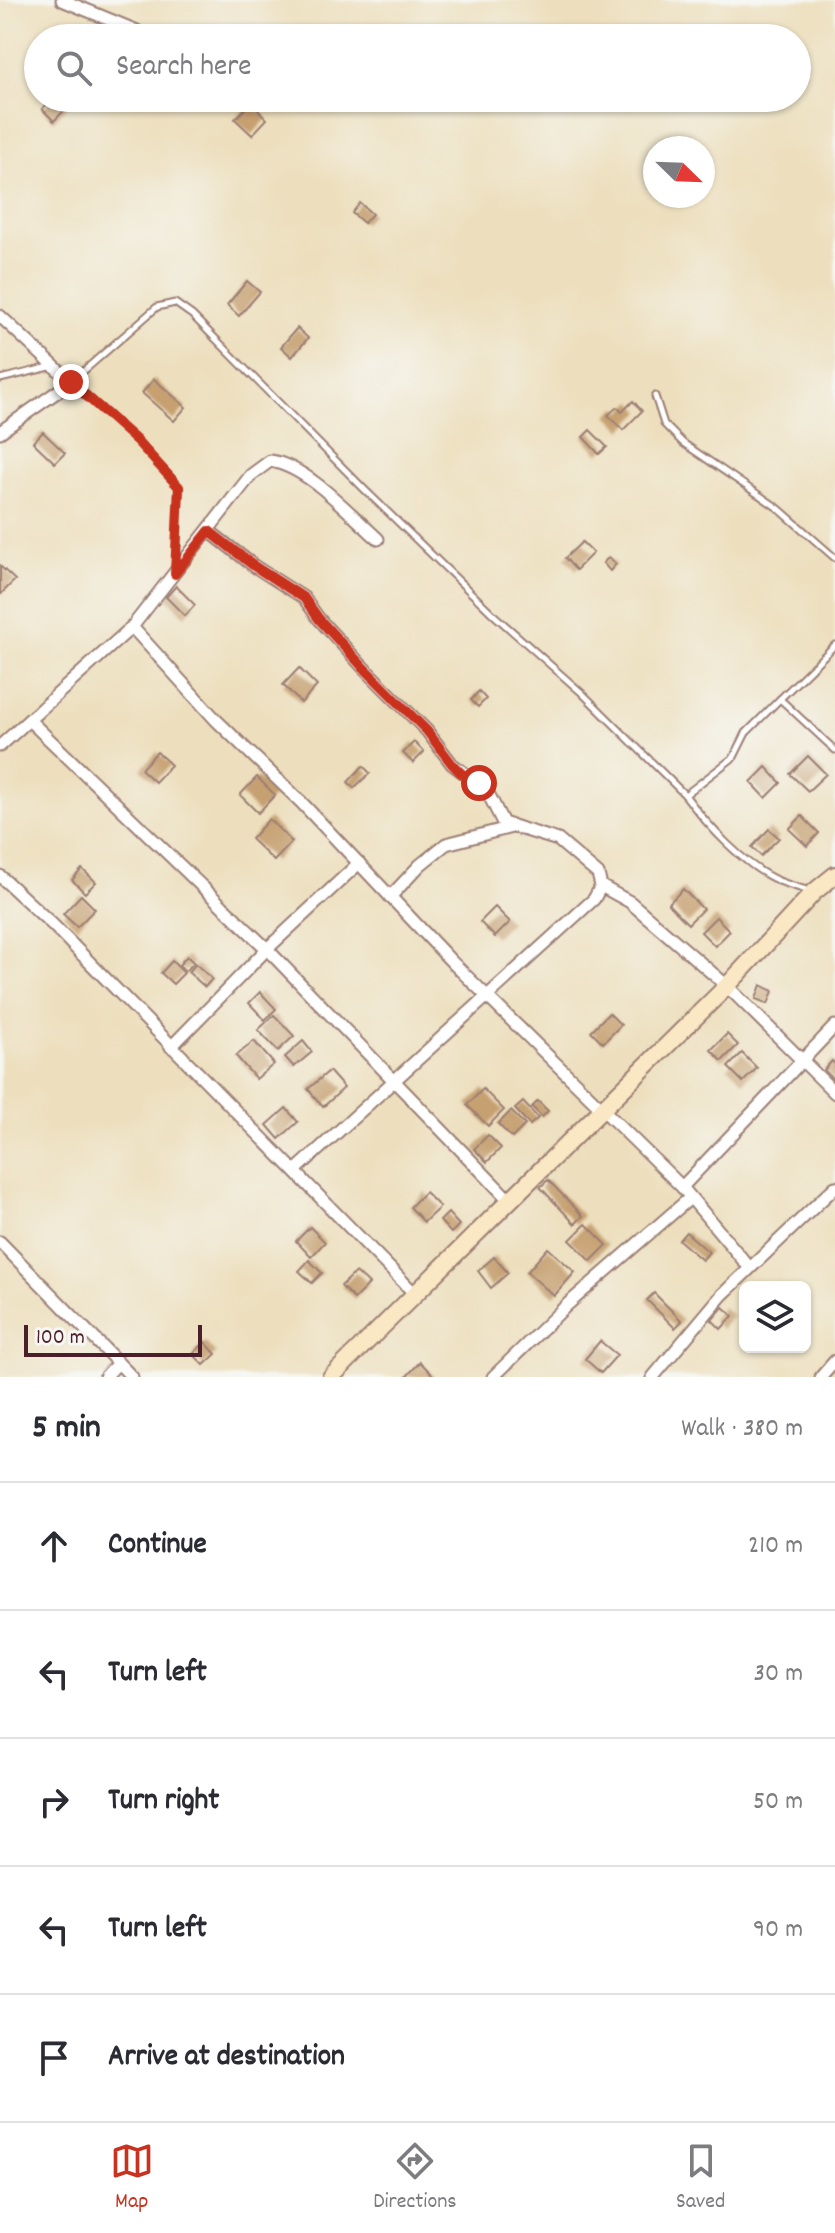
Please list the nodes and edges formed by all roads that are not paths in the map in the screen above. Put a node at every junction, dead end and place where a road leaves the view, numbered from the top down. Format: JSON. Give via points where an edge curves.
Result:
{"nodes":[{"id":1,"x":62,"y":0,"type":"edge"},
{"id":2,"x":120,"y":24,"type":"edge"},
{"id":3,"x":0,"y":316,"type":"edge"},
{"id":4,"x":55,"y":366,"type":"junction"},
{"id":5,"x":0,"y":379,"type":"edge"},
{"id":6,"x":71,"y":382,"type":"junction"},
{"id":7,"x":655,"y":396,"type":"dead end"},
{"id":8,"x":0,"y":432,"type":"edge"},
{"id":9,"x":209,"y":531,"type":"junction"},
{"id":10,"x":378,"y":539,"type":"dead end"},
{"id":11,"x":835,"y":558,"type":"edge"},
{"id":12,"x":175,"y":574,"type":"junction"},
{"id":13,"x":132,"y":627,"type":"junction"},
{"id":14,"x":835,"y":645,"type":"edge"},
{"id":15,"x":780,"y":699,"type":"junction"},
{"id":16,"x":29,"y":720,"type":"junction"},
{"id":17,"x":0,"y":746,"type":"edge"},
{"id":18,"x":835,"y":750,"type":"edge"},
{"id":19,"x":685,"y":795,"type":"junction"},
{"id":20,"x":513,"y":827,"type":"junction"},
{"id":21,"x":359,"y":863,"type":"junction"},
{"id":22,"x":835,"y":875,"type":"edge"},
{"id":23,"x":0,"y":876,"type":"edge"},
{"id":24,"x":601,"y":886,"type":"junction"},
{"id":25,"x":814,"y":892,"type":"junction"},
{"id":26,"x":390,"y":897,"type":"junction"},
{"id":27,"x":267,"y":949,"type":"junction"},
{"id":28,"x":727,"y":986,"type":"junction"},
{"id":29,"x":488,"y":996,"type":"junction"},
{"id":30,"x":835,"y":1026,"type":"edge"},
{"id":31,"x":171,"y":1047,"type":"junction"},
{"id":32,"x":803,"y":1061,"type":"junction"},
{"id":33,"x":395,"y":1080,"type":"junction"},
{"id":34,"x":835,"y":1093,"type":"edge"},
{"id":35,"x":602,"y":1109,"type":"junction"},
{"id":36,"x":296,"y":1170,"type":"junction"},
{"id":37,"x":682,"y":1187,"type":"junction"},
{"id":38,"x":835,"y":1187,"type":"edge"},
{"id":39,"x":690,"y":1198,"type":"junction"},
{"id":40,"x":510,"y":1201,"type":"junction"},
{"id":41,"x":0,"y":1242,"type":"edge"},
{"id":42,"x":749,"y":1267,"type":"junction"},
{"id":43,"x":414,"y":1293,"type":"junction"},
{"id":44,"x":835,"y":1361,"type":"edge"},
{"id":45,"x":118,"y":1363,"type":"junction"},
{"id":46,"x":105,"y":1377,"type":"edge"},
{"id":47,"x":132,"y":1377,"type":"edge"},
{"id":48,"x":331,"y":1377,"type":"edge"},
{"id":49,"x":493,"y":1377,"type":"edge"},
{"id":50,"x":653,"y":1377,"type":"edge"},
{"id":51,"x":821,"y":1377,"type":"edge"}],
"edges":[{"from":1,"to":2,"type":"street"},
{"from":3,"to":4,"type":"street"},
{"from":4,"to":5,"type":"lane"},
{"from":4,"to":6,"type":"street"},
{"from":6,"to":8,"type":"street"},
{"from":6,"to":12,"type":"lane","via":[[179,487]]},
{"from":6,"to":19,"type":"lane","via":[[157,307],[175,303]]},
{"from":7,"to":11,"type":"lane","via":[[664,424],[683,443],[778,508]]},
{"from":9,"to":10,"type":"street","via":[[251,475],[270,461],[285,463],[327,493]]},
{"from":9,"to":12,"type":"street"},
{"from":9,"to":20,"type":"street","via":[[304,598],[452,764],[486,789],[497,815]]},
{"from":12,"to":13,"type":"street"},
{"from":13,"to":16,"type":"street"},
{"from":13,"to":21,"type":"street"},
{"from":14,"to":15,"type":"lane"},
{"from":15,"to":18,"type":"lane"},
{"from":15,"to":19,"type":"lane","via":[[746,733],[734,757]]},
{"from":16,"to":17,"type":"street"},
{"from":16,"to":27,"type":"street"},
{"from":19,"to":25,"type":"lane","via":[[751,863],[777,881]]},
{"from":20,"to":24,"type":"street","via":[[558,840],[598,874]]},
{"from":20,"to":26,"type":"street","via":[[446,844]]},
{"from":21,"to":26,"type":"street"},
{"from":21,"to":27,"type":"street"},
{"from":22,"to":25,"type":"street"},
{"from":23,"to":31,"type":"street"},
{"from":24,"to":28,"type":"street","via":[[630,902]]},
{"from":24,"to":29,"type":"street","via":[[594,899]]},
{"from":25,"to":28,"type":"street"},
{"from":26,"to":29,"type":"street"},
{"from":27,"to":31,"type":"street"},
{"from":27,"to":33,"type":"street"},
{"from":28,"to":32,"type":"street"},
{"from":28,"to":35,"type":"street"},
{"from":29,"to":33,"type":"street"},
{"from":29,"to":35,"type":"street"},
{"from":30,"to":32,"type":"street"},
{"from":31,"to":36,"type":"street"},
{"from":32,"to":34,"type":"street"},
{"from":32,"to":37,"type":"street"},
{"from":33,"to":36,"type":"street"},
{"from":33,"to":40,"type":"street"},
{"from":35,"to":37,"type":"street"},
{"from":35,"to":40,"type":"street"},
{"from":36,"to":43,"type":"street"},
{"from":37,"to":39,"type":"street"},
{"from":38,"to":42,"type":"street"},
{"from":39,"to":42,"type":"street"},
{"from":39,"to":49,"type":"street"},
{"from":40,"to":43,"type":"street"},
{"from":41,"to":45,"type":"street"},
{"from":42,"to":50,"type":"street"},
{"from":43,"to":48,"type":"street"},
{"from":44,"to":51,"type":"street"},
{"from":45,"to":46,"type":"street"},
{"from":45,"to":47,"type":"street"}]}
